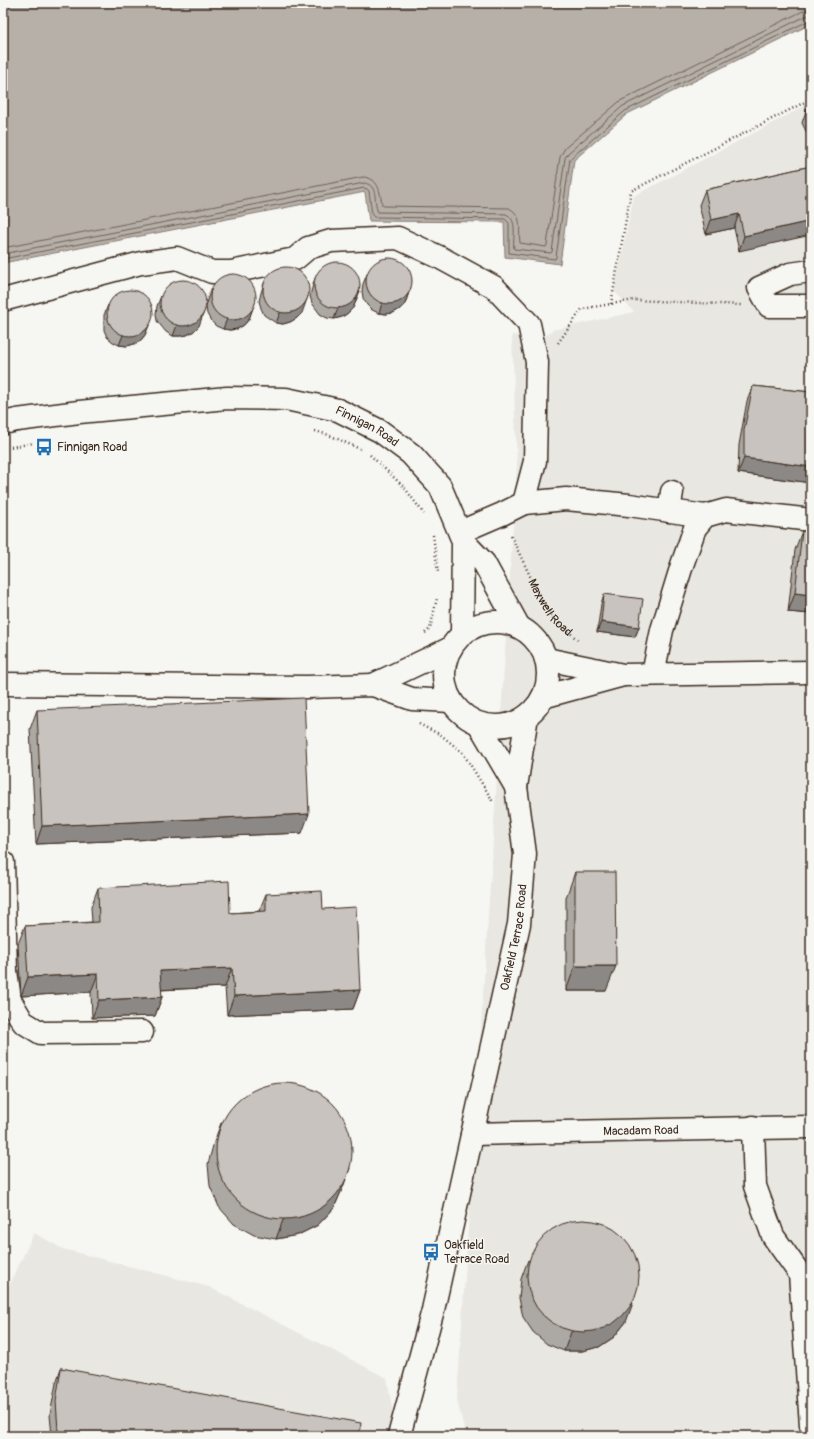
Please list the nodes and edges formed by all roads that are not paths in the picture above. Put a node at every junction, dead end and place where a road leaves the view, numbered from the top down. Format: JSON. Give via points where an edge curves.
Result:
{"nodes":[{"id":1,"x":811,"y":271,"type":"edge"},
{"id":2,"x":3,"y":300,"type":"edge"},
{"id":3,"x":811,"y":306,"type":"edge"},
{"id":4,"x":3,"y":423,"type":"edge"},
{"id":5,"x":524,"y":503,"type":"junction"},
{"id":6,"x":705,"y":516,"type":"junction"},
{"id":7,"x":811,"y":520,"type":"edge"},
{"id":8,"x":462,"y":536,"type":"junction"},
{"id":9,"x":518,"y":627,"type":"junction"},
{"id":10,"x":456,"y":641,"type":"junction"},
{"id":11,"x":546,"y":659,"type":"junction"},
{"id":12,"x":811,"y":672,"type":"edge"},
{"id":13,"x":653,"y":674,"type":"junction"},
{"id":14,"x":623,"y":675,"type":"junction"},
{"id":15,"x":3,"y":684,"type":"edge"},
{"id":16,"x":373,"y":685,"type":"junction"},
{"id":17,"x":543,"y":697,"type":"junction"},
{"id":18,"x":451,"y":701,"type":"junction"},
{"id":19,"x":527,"y":716,"type":"junction"},
{"id":20,"x":479,"y":724,"type":"junction"},
{"id":21,"x":516,"y":787,"type":"junction"},
{"id":22,"x":3,"y":862,"type":"edge"},
{"id":23,"x":142,"y":1032,"type":"dead end"},
{"id":24,"x":811,"y":1127,"type":"edge"},
{"id":25,"x":753,"y":1128,"type":"junction"},
{"id":26,"x":472,"y":1134,"type":"junction"},
{"id":27,"x":805,"y":1274,"type":"edge"},
{"id":28,"x":811,"y":1425,"type":"edge"},
{"id":29,"x":399,"y":1436,"type":"edge"}],
"edges":[{"from":1,"to":3,"type":"street","via":[[790,274],[759,288],[769,306]]},
{"from":2,"to":5,"type":"street","via":[[141,263],[177,258],[212,272],[231,272],[295,259],[308,248],[330,241],[398,238],[494,287],[529,324],[537,362],[535,461]]},
{"from":4,"to":8,"type":"street","name":"Finnigan Road","via":[[78,412],[227,398],[286,399],[338,410],[380,431],[411,454],[440,486]]},
{"from":5,"to":6,"type":"street","via":[[566,499],[629,505],[670,501]]},
{"from":5,"to":8,"type":"street"},
{"from":6,"to":7,"type":"street","via":[[726,510]]},
{"from":6,"to":13,"type":"street","via":[[695,528],[682,565],[662,630]]},
{"from":8,"to":9,"type":"street","name":"Finnigan Road","via":[[484,563]]},
{"from":8,"to":10,"type":"street","name":"Finnigan Road"},
{"from":9,"to":10,"type":"street","via":[[504,622],[489,622],[475,626]]},
{"from":9,"to":11,"type":"street","via":[[540,646]]},
{"from":10,"to":16,"type":"street"},
{"from":10,"to":18,"type":"street","via":[[446,660],[444,674]]},
{"from":11,"to":14,"type":"street"},
{"from":11,"to":17,"type":"street","via":[[548,678]]},
{"from":12,"to":13,"type":"street"},
{"from":13,"to":14,"type":"street"},
{"from":14,"to":17,"type":"street"},
{"from":15,"to":16,"type":"street","via":[[307,687]]},
{"from":16,"to":18,"type":"street","via":[[412,699]]},
{"from":17,"to":19,"type":"street"},
{"from":18,"to":20,"type":"street","via":[[458,710]]},
{"from":19,"to":20,"type":"street","via":[[512,724]]},
{"from":19,"to":21,"type":"street","name":"Oakfield Terrace Road"},
{"from":20,"to":21,"type":"street","name":"Oakfield Terrace Road"},
{"from":21,"to":26,"type":"street","name":"Oakfield Terrace Road","via":[[525,854],[518,924]]},
{"from":22,"to":23,"type":"street","via":[[6,971],[10,1000],[23,1022],[41,1033]]},
{"from":24,"to":25,"type":"street","name":"Macadam Road"},
{"from":25,"to":26,"type":"street","name":"Macadam Road"},
{"from":25,"to":27,"type":"street","via":[[755,1186],[773,1236]]},
{"from":26,"to":29,"type":"street","name":"Oakfield Terrace Road","via":[[433,1310]]},
{"from":27,"to":28,"type":"street"}]}
